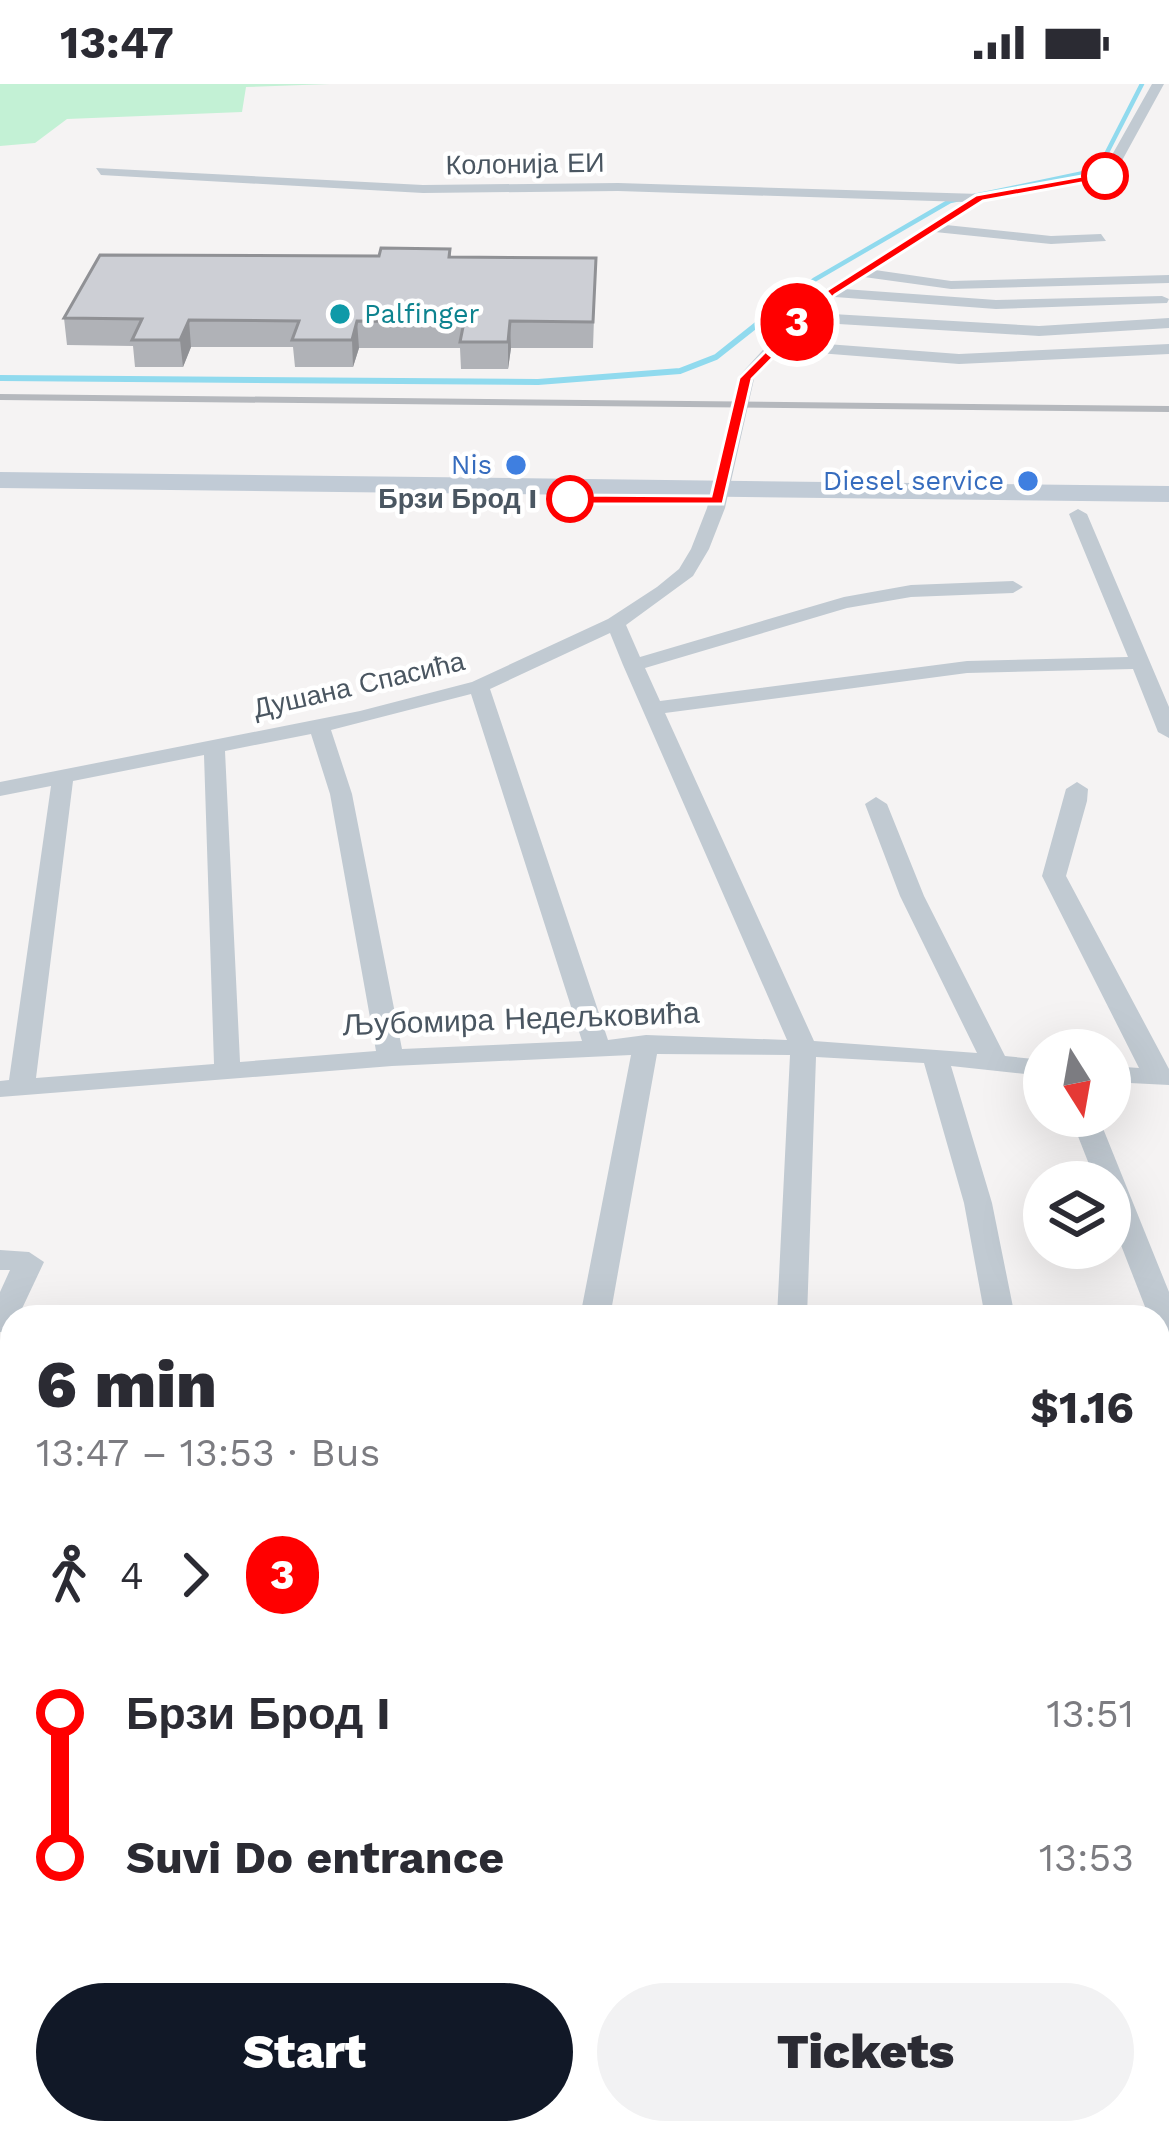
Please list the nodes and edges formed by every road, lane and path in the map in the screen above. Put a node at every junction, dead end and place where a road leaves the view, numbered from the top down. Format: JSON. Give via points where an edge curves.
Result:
{"nodes":[{"id":1,"x":1158,"y":84,"type":"edge"},
{"id":2,"x":100,"y":170,"type":"dead end"},
{"id":3,"x":974,"y":197,"type":"junction"},
{"id":4,"x":935,"y":228,"type":"junction"},
{"id":5,"x":1101,"y":238,"type":"dead end"},
{"id":6,"x":861,"y":272,"type":"junction"},
{"id":7,"x":1169,"y":279,"type":"edge"},
{"id":8,"x":831,"y":292,"type":"junction"},
{"id":9,"x":1162,"y":300,"type":"dead end"},
{"id":10,"x":801,"y":317,"type":"junction"},
{"id":11,"x":1169,"y":323,"type":"edge"},
{"id":12,"x":774,"y":345,"type":"junction"},
{"id":13,"x":1169,"y":349,"type":"edge"},
{"id":14,"x":0,"y":480,"type":"edge"},
{"id":15,"x":0,"y":491,"type":"edge"},
{"id":16,"x":1169,"y":494,"type":"edge"},
{"id":17,"x":720,"y":495,"type":"junction"},
{"id":18,"x":1169,"y":505,"type":"edge"},
{"id":19,"x":1078,"y":514,"type":"dead end"},
{"id":20,"x":1012,"y":587,"type":"dead end"},
{"id":21,"x":615,"y":622,"type":"junction"},
{"id":22,"x":1142,"y":663,"type":"junction"},
{"id":23,"x":633,"y":665,"type":"junction"},
{"id":24,"x":479,"y":686,"type":"junction"},
{"id":25,"x":655,"y":709,"type":"junction"},
{"id":26,"x":319,"y":725,"type":"junction"},
{"id":27,"x":1169,"y":732,"type":"edge"},
{"id":28,"x":214,"y":745,"type":"junction"},
{"id":29,"x":63,"y":776,"type":"junction"},
{"id":30,"x":0,"y":789,"type":"edge"},
{"id":31,"x":1076,"y":789,"type":"dead end"},
{"id":32,"x":876,"y":805,"type":"dead end"},
{"id":33,"x":646,"y":1043,"type":"junction"},
{"id":34,"x":596,"y":1044,"type":"junction"},
{"id":35,"x":803,"y":1046,"type":"junction"},
{"id":36,"x":934,"y":1055,"type":"junction"},
{"id":37,"x":390,"y":1056,"type":"junction"},
{"id":38,"x":994,"y":1061,"type":"junction"},
{"id":39,"x":1023,"y":1065,"type":"edge"},
{"id":40,"x":227,"y":1067,"type":"junction"},
{"id":41,"x":1131,"y":1075,"type":"edge"},
{"id":42,"x":1163,"y":1077,"type":"edge"},
{"id":43,"x":10,"y":1089,"type":"edge"},
{"id":44,"x":1092,"y":1137,"type":"edge"},
{"id":45,"x":0,"y":1260,"type":"edge"},
{"id":46,"x":9,"y":1305,"type":"edge"},
{"id":47,"x":597,"y":1305,"type":"edge"},
{"id":48,"x":792,"y":1305,"type":"edge"},
{"id":49,"x":998,"y":1305,"type":"edge"},
{"id":50,"x":1159,"y":1305,"type":"edge"}],
"edges":[{"from":1,"to":3,"type":"street","via":[[1108,174]]},
{"from":2,"to":3,"type":"street","name":"Колонија ЕИ","via":[[423,189]]},
{"from":3,"to":4,"type":"street","name":"Душана Спасића"},
{"from":4,"to":5,"type":"street"},
{"from":4,"to":6,"type":"street","name":"Душана Спасића"},
{"from":6,"to":7,"type":"street","via":[[973,285]]},
{"from":6,"to":8,"type":"street","name":"Душана Спасића"},
{"from":8,"to":9,"type":"street","via":[[998,306]]},
{"from":8,"to":10,"type":"street","name":"Душана Спасића"},
{"from":10,"to":11,"type":"street","via":[[1039,331]]},
{"from":10,"to":12,"type":"street","name":"Душана Спасића"},
{"from":12,"to":13,"type":"street","via":[[959,359]]},
{"from":12,"to":17,"type":"street","name":"Душана Спасића","via":[[746,378]]},
{"from":14,"to":17,"type":"main road"},
{"from":15,"to":17,"type":"main road"},
{"from":16,"to":17,"type":"main road"},
{"from":17,"to":18,"type":"main road"},
{"from":17,"to":21,"type":"street","name":"Душана Спасића","via":[[686,572]]},
{"from":19,"to":22,"type":"street"},
{"from":20,"to":23,"type":"street","via":[[844,603]]},
{"from":21,"to":23,"type":"street"},
{"from":21,"to":24,"type":"street","name":"Душана Спасића"},
{"from":22,"to":25,"type":"street","via":[[967,668]]},
{"from":22,"to":27,"type":"street"},
{"from":23,"to":25,"type":"street"},
{"from":24,"to":26,"type":"street","name":"Душана Спасића"},
{"from":24,"to":34,"type":"street"},
{"from":25,"to":35,"type":"street"},
{"from":26,"to":28,"type":"street","name":"Душана Спасића"},
{"from":26,"to":37,"type":"street","via":[[341,794]]},
{"from":28,"to":29,"type":"street","name":"Душана Спасића"},
{"from":28,"to":40,"type":"street"},
{"from":29,"to":30,"type":"street","name":"Душана Спасића"},
{"from":29,"to":43,"type":"street"},
{"from":31,"to":42,"type":"street","via":[[1077,814],[1054,876]]},
{"from":32,"to":38,"type":"street"},
{"from":33,"to":34,"type":"street","name":"Љубомира Недељковића"},
{"from":33,"to":35,"type":"street","name":"Љубомира Недељковића"},
{"from":33,"to":47,"type":"street"},
{"from":34,"to":37,"type":"street","name":"Љубомира Недељковића"},
{"from":35,"to":36,"type":"street","name":"Љубомира Недељковића"},
{"from":35,"to":48,"type":"street"},
{"from":36,"to":38,"type":"street","name":"Љубомира Недељковића"},
{"from":36,"to":49,"type":"street","via":[[978,1203]]},
{"from":37,"to":40,"type":"street","name":"Љубомира Недељковића"},
{"from":38,"to":39,"type":"street","name":"Љубомира Недељковића"},
{"from":40,"to":43,"type":"street","name":"Љубомира Недељковића"},
{"from":41,"to":42,"type":"street"},
{"from":44,"to":50,"type":"street"},
{"from":45,"to":46,"type":"street","via":[[29,1262]]}]}
